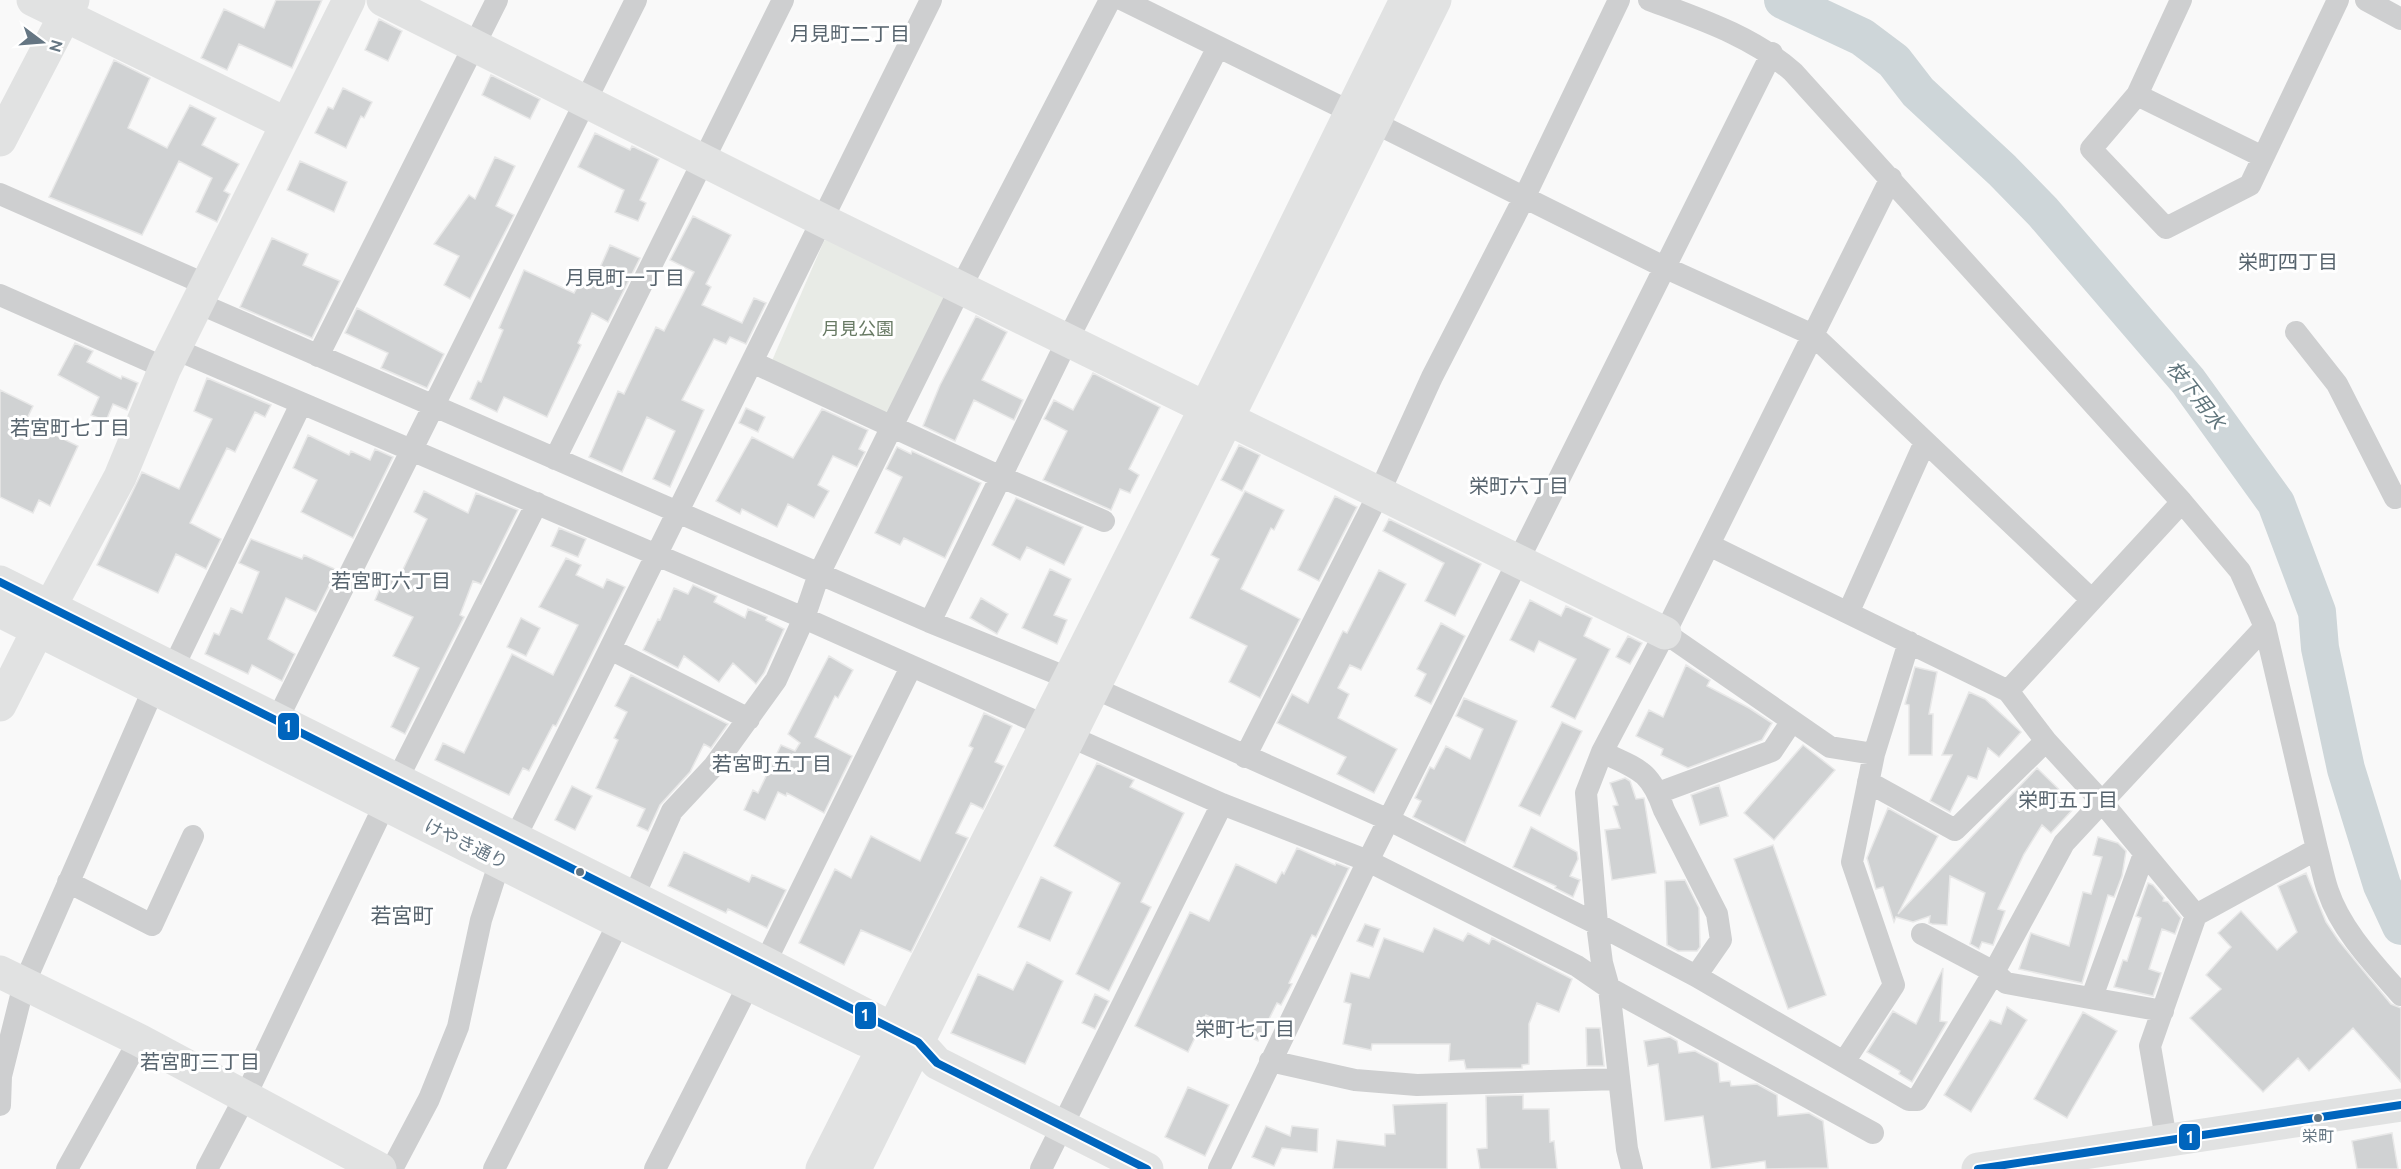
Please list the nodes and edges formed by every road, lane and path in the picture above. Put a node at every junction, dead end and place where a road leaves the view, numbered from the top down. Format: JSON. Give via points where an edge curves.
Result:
{"nodes":[{"id":1,"x":33,"y":0,"type":"edge"},
{"id":2,"x":349,"y":0,"type":"edge"},
{"id":3,"x":383,"y":0,"type":"edge"},
{"id":4,"x":497,"y":0,"type":"edge"},
{"id":5,"x":636,"y":0,"type":"edge"},
{"id":6,"x":783,"y":0,"type":"edge"},
{"id":7,"x":932,"y":0,"type":"edge"},
{"id":8,"x":1110,"y":0,"type":"edge"},
{"id":9,"x":1123,"y":0,"type":"edge"},
{"id":10,"x":1406,"y":0,"type":"edge"},
{"id":11,"x":1436,"y":0,"type":"edge"},
{"id":12,"x":1619,"y":0,"type":"edge"},
{"id":13,"x":1649,"y":0,"type":"edge"},
{"id":14,"x":2181,"y":0,"type":"edge"},
{"id":15,"x":2338,"y":0,"type":"edge"},
{"id":16,"x":2366,"y":0,"type":"edge"},
{"id":17,"x":69,"y":8,"type":"edge"},
{"id":18,"x":2401,"y":19,"type":"edge"},
{"id":19,"x":475,"y":45,"type":"junction"},
{"id":20,"x":1218,"y":47,"type":"junction"},
{"id":21,"x":1772,"y":53,"type":"junction"},
{"id":22,"x":2137,"y":95,"type":"junction"},
{"id":23,"x":586,"y":101,"type":"junction"},
{"id":24,"x":1362,"y":117,"type":"junction"},
{"id":25,"x":287,"y":124,"type":"junction"},
{"id":26,"x":0,"y":140,"type":"edge"},
{"id":27,"x":2263,"y":157,"type":"junction"},
{"id":28,"x":704,"y":160,"type":"junction"},
{"id":29,"x":1891,"y":178,"type":"junction"},
{"id":30,"x":0,"y":194,"type":"edge"},
{"id":31,"x":1524,"y":198,"type":"junction"},
{"id":32,"x":822,"y":220,"type":"junction"},
{"id":33,"x":1666,"y":268,"type":"junction"},
{"id":34,"x":961,"y":287,"type":"junction"},
{"id":35,"x":202,"y":294,"type":"junction"},
{"id":36,"x":0,"y":295,"type":"edge"},
{"id":37,"x":2296,"y":332,"type":"dead end"},
{"id":38,"x":1813,"y":335,"type":"junction"},
{"id":39,"x":1068,"y":339,"type":"junction"},
{"id":40,"x":318,"y":356,"type":"junction"},
{"id":41,"x":170,"y":358,"type":"junction"},
{"id":42,"x":752,"y":362,"type":"junction"},
{"id":43,"x":301,"y":404,"type":"junction"},
{"id":44,"x":436,"y":406,"type":"junction"},
{"id":45,"x":1218,"y":413,"type":"junction"},
{"id":46,"x":891,"y":427,"type":"junction"},
{"id":47,"x":1925,"y":442,"type":"junction"},
{"id":48,"x":412,"y":450,"type":"junction"},
{"id":49,"x":555,"y":459,"type":"junction"},
{"id":50,"x":1001,"y":477,"type":"junction"},
{"id":51,"x":1379,"y":493,"type":"junction"},
{"id":52,"x":2401,"y":496,"type":"edge"},
{"id":53,"x":2182,"y":502,"type":"junction"},
{"id":54,"x":537,"y":503,"type":"junction"},
{"id":55,"x":677,"y":512,"type":"junction"},
{"id":56,"x":1104,"y":521,"type":"dead end"},
{"id":57,"x":1709,"y":544,"type":"junction"},
{"id":58,"x":657,"y":555,"type":"junction"},
{"id":59,"x":1518,"y":561,"type":"junction"},
{"id":60,"x":819,"y":574,"type":"junction"},
{"id":61,"x":0,"y":582,"type":"edge"},
{"id":62,"x":2092,"y":600,"type":"junction"},
{"id":63,"x":0,"y":611,"type":"edge"},
{"id":64,"x":1849,"y":611,"type":"junction"},
{"id":65,"x":44,"y":618,"type":"junction"},
{"id":66,"x":804,"y":618,"type":"junction"},
{"id":67,"x":930,"y":622,"type":"junction"},
{"id":68,"x":2265,"y":627,"type":"junction"},
{"id":69,"x":1665,"y":633,"type":"junction"},
{"id":70,"x":1909,"y":642,"type":"junction"},
{"id":71,"x":610,"y":649,"type":"junction"},
{"id":72,"x":911,"y":667,"type":"junction"},
{"id":73,"x":164,"y":678,"type":"junction"},
{"id":74,"x":1081,"y":683,"type":"junction"},
{"id":75,"x":2008,"y":692,"type":"junction"},
{"id":76,"x":0,"y":705,"type":"edge"},
{"id":77,"x":749,"y":719,"type":"junction"},
{"id":78,"x":277,"y":720,"type":"junction"},
{"id":79,"x":1792,"y":721,"type":"junction"},
{"id":80,"x":1058,"y":731,"type":"junction"},
{"id":81,"x":2046,"y":741,"type":"junction"},
{"id":82,"x":1602,"y":752,"type":"junction"},
{"id":83,"x":1874,"y":754,"type":"junction"},
{"id":84,"x":1245,"y":756,"type":"junction"},
{"id":85,"x":1868,"y":782,"type":"junction"},
{"id":86,"x":391,"y":792,"type":"junction"},
{"id":87,"x":1658,"y":793,"type":"junction"},
{"id":88,"x":2102,"y":802,"type":"junction"},
{"id":89,"x":1222,"y":804,"type":"junction"},
{"id":90,"x":1389,"y":820,"type":"junction"},
{"id":91,"x":193,"y":836,"type":"dead end"},
{"id":92,"x":2317,"y":849,"type":"junction"},
{"id":93,"x":507,"y":850,"type":"junction"},
{"id":94,"x":2144,"y":854,"type":"junction"},
{"id":95,"x":1368,"y":861,"type":"junction"},
{"id":96,"x":68,"y":882,"type":"junction"},
{"id":97,"x":626,"y":910,"type":"junction"},
{"id":98,"x":2196,"y":915,"type":"junction"},
{"id":99,"x":1597,"y":924,"type":"junction"},
{"id":100,"x":1922,"y":934,"type":"dead end"},
{"id":101,"x":1994,"y":972,"type":"junction"},
{"id":102,"x":757,"y":973,"type":"junction"},
{"id":103,"x":1696,"y":976,"type":"junction"},
{"id":104,"x":12,"y":978,"type":"edge"},
{"id":105,"x":1609,"y":988,"type":"junction"},
{"id":106,"x":2401,"y":995,"type":"edge"},
{"id":107,"x":2092,"y":997,"type":"junction"},
{"id":108,"x":2163,"y":1011,"type":"junction"},
{"id":109,"x":139,"y":1040,"type":"junction"},
{"id":110,"x":908,"y":1049,"type":"junction"},
{"id":111,"x":1270,"y":1061,"type":"junction"},
{"id":112,"x":1844,"y":1062,"type":"junction"},
{"id":113,"x":1619,"y":1079,"type":"junction"},
{"id":114,"x":245,"y":1097,"type":"junction"},
{"id":115,"x":0,"y":1105,"type":"edge"},
{"id":116,"x":2401,"y":1105,"type":"edge"},
{"id":117,"x":1063,"y":1127,"type":"junction"},
{"id":118,"x":1873,"y":1133,"type":"dead end"},
{"id":119,"x":2166,"y":1139,"type":"junction"},
{"id":120,"x":2025,"y":1166,"type":"edge"},
{"id":121,"x":67,"y":1169,"type":"edge"},
{"id":122,"x":207,"y":1169,"type":"edge"},
{"id":123,"x":380,"y":1169,"type":"edge"},
{"id":124,"x":392,"y":1169,"type":"edge"},
{"id":125,"x":494,"y":1169,"type":"edge"},
{"id":126,"x":655,"y":1169,"type":"edge"},
{"id":127,"x":822,"y":1169,"type":"edge"},
{"id":128,"x":855,"y":1169,"type":"edge"},
{"id":129,"x":1041,"y":1169,"type":"edge"},
{"id":130,"x":1147,"y":1169,"type":"edge"},
{"id":131,"x":1219,"y":1169,"type":"edge"},
{"id":132,"x":1632,"y":1169,"type":"edge"},
{"id":133,"x":1978,"y":1169,"type":"edge"}],
"edges":[{"from":1,"to":17,"type":"main road"},
{"from":2,"to":25,"type":"main road"},
{"from":3,"to":19,"type":"main road"},
{"from":4,"to":19,"type":"street"},
{"from":5,"to":23,"type":"street"},
{"from":6,"to":28,"type":"street"},
{"from":7,"to":32,"type":"street"},
{"from":8,"to":34,"type":"street"},
{"from":9,"to":20,"type":"street"},
{"from":10,"to":24,"type":"main road"},
{"from":11,"to":24,"type":"main road"},
{"from":12,"to":31,"type":"street"},
{"from":13,"to":21,"type":"street","via":[[1720,26]]},
{"from":14,"to":22,"type":"street"},
{"from":15,"to":27,"type":"street"},
{"from":16,"to":18,"type":"street"},
{"from":17,"to":25,"type":"main road"},
{"from":17,"to":26,"type":"main road"},
{"from":19,"to":23,"type":"main road"},
{"from":19,"to":40,"type":"street"},
{"from":20,"to":24,"type":"street"},
{"from":20,"to":39,"type":"street"},
{"from":21,"to":29,"type":"street"},
{"from":21,"to":33,"type":"street"},
{"from":22,"to":27,"type":"street"},
{"from":22,"to":27,"type":"street","via":[[2091,148],[2166,228],[2250,184]]},
{"from":23,"to":28,"type":"main road"},
{"from":23,"to":44,"type":"street"},
{"from":24,"to":31,"type":"street"},
{"from":24,"to":45,"type":"main road"},
{"from":25,"to":35,"type":"main road"},
{"from":28,"to":32,"type":"main road"},
{"from":28,"to":49,"type":"street"},
{"from":29,"to":38,"type":"street"},
{"from":29,"to":53,"type":"street"},
{"from":30,"to":35,"type":"street"},
{"from":31,"to":33,"type":"street"},
{"from":31,"to":51,"type":"street","via":[[1432,377]]},
{"from":32,"to":34,"type":"main road"},
{"from":32,"to":42,"type":"street"},
{"from":33,"to":38,"type":"street"},
{"from":33,"to":59,"type":"street"},
{"from":34,"to":39,"type":"main road"},
{"from":34,"to":46,"type":"street"},
{"from":35,"to":40,"type":"street"},
{"from":35,"to":41,"type":"main road"},
{"from":36,"to":41,"type":"street"},
{"from":37,"to":52,"type":"street","via":[[2337,384],[2395,498]]},
{"from":38,"to":47,"type":"street"},
{"from":38,"to":57,"type":"street"},
{"from":39,"to":45,"type":"main road"},
{"from":39,"to":50,"type":"street"},
{"from":40,"to":44,"type":"street"},
{"from":41,"to":43,"type":"street"},
{"from":41,"to":65,"type":"main road","via":[[120,477]]},
{"from":42,"to":46,"type":"street"},
{"from":42,"to":55,"type":"street"},
{"from":43,"to":48,"type":"street"},
{"from":43,"to":73,"type":"street"},
{"from":44,"to":48,"type":"street"},
{"from":44,"to":49,"type":"street"},
{"from":45,"to":51,"type":"main road"},
{"from":45,"to":74,"type":"main road"},
{"from":46,"to":50,"type":"street"},
{"from":46,"to":60,"type":"street"},
{"from":47,"to":62,"type":"street"},
{"from":47,"to":64,"type":"street"},
{"from":48,"to":54,"type":"street"},
{"from":48,"to":78,"type":"street"},
{"from":49,"to":55,"type":"street"},
{"from":50,"to":56,"type":"street"},
{"from":50,"to":67,"type":"street"},
{"from":51,"to":59,"type":"main road"},
{"from":51,"to":84,"type":"street"},
{"from":53,"to":62,"type":"street"},
{"from":53,"to":68,"type":"street","via":[[2240,571]]},
{"from":54,"to":58,"type":"street"},
{"from":54,"to":86,"type":"street"},
{"from":55,"to":58,"type":"street"},
{"from":55,"to":60,"type":"street"},
{"from":57,"to":64,"type":"street"},
{"from":57,"to":69,"type":"street"},
{"from":58,"to":66,"type":"street"},
{"from":58,"to":71,"type":"street"},
{"from":59,"to":69,"type":"main road"},
{"from":59,"to":90,"type":"street"},
{"from":60,"to":66,"type":"street"},
{"from":60,"to":67,"type":"street"},
{"from":61,"to":65,"type":"main road"},
{"from":62,"to":75,"type":"street"},
{"from":63,"to":65,"type":"main road"},
{"from":64,"to":70,"type":"street"},
{"from":65,"to":73,"type":"main road"},
{"from":65,"to":76,"type":"main road"},
{"from":66,"to":72,"type":"street"},
{"from":66,"to":77,"type":"street","via":[[776,680]]},
{"from":67,"to":74,"type":"street"},
{"from":68,"to":88,"type":"street"},
{"from":68,"to":92,"type":"street"},
{"from":69,"to":79,"type":"street"},
{"from":69,"to":82,"type":"street"},
{"from":70,"to":75,"type":"street"},
{"from":70,"to":83,"type":"street"},
{"from":71,"to":77,"type":"street"},
{"from":71,"to":93,"type":"street"},
{"from":72,"to":80,"type":"street"},
{"from":72,"to":102,"type":"street"},
{"from":73,"to":78,"type":"main road"},
{"from":73,"to":86,"type":"main road"},
{"from":73,"to":96,"type":"street"},
{"from":74,"to":80,"type":"main road"},
{"from":74,"to":84,"type":"street"},
{"from":75,"to":81,"type":"street"},
{"from":77,"to":97,"type":"street","via":[[714,766],[672,811]]},
{"from":78,"to":86,"type":"main road"},
{"from":79,"to":83,"type":"street","via":[[1830,747]]},
{"from":79,"to":87,"type":"street","via":[[1772,751]]},
{"from":80,"to":89,"type":"street"},
{"from":80,"to":110,"type":"main road"},
{"from":81,"to":85,"type":"street","via":[[1955,830]]},
{"from":81,"to":88,"type":"street"},
{"from":82,"to":87,"type":"street","via":[[1644,772]]},
{"from":82,"to":99,"type":"street","via":[[1586,792]]},
{"from":83,"to":85,"type":"street"},
{"from":84,"to":90,"type":"street"},
{"from":85,"to":112,"type":"street","via":[[1852,862],[1894,985]]},
{"from":86,"to":93,"type":"main road"},
{"from":86,"to":114,"type":"street"},
{"from":87,"to":103,"type":"street","via":[[1717,914],[1721,940]]},
{"from":88,"to":94,"type":"street"},
{"from":88,"to":101,"type":"street","via":[[2064,843]]},
{"from":89,"to":95,"type":"street"},
{"from":89,"to":117,"type":"street"},
{"from":90,"to":95,"type":"street"},
{"from":90,"to":99,"type":"street"},
{"from":91,"to":96,"type":"street","via":[[152,925]]},
{"from":92,"to":98,"type":"street"},
{"from":92,"to":106,"type":"street","via":[[2337,912]]},
{"from":93,"to":97,"type":"main road"},
{"from":93,"to":124,"type":"street","via":[[481,921],[458,1027],[429,1099]]},
{"from":94,"to":98,"type":"street"},
{"from":94,"to":107,"type":"street"},
{"from":95,"to":105,"type":"street","via":[[1576,966]]},
{"from":95,"to":111,"type":"street"},
{"from":96,"to":104,"type":"street"},
{"from":97,"to":102,"type":"main road"},
{"from":97,"to":125,"type":"street"},
{"from":98,"to":108,"type":"street"},
{"from":99,"to":103,"type":"street"},
{"from":99,"to":105,"type":"street"},
{"from":100,"to":101,"type":"street"},
{"from":101,"to":107,"type":"street","via":[[2006,983]]},
{"from":101,"to":112,"type":"street","via":[[1917,1100],[1909,1100]]},
{"from":102,"to":110,"type":"main road"},
{"from":102,"to":126,"type":"street"},
{"from":103,"to":112,"type":"street"},
{"from":104,"to":109,"type":"main road"},
{"from":104,"to":115,"type":"street"},
{"from":105,"to":113,"type":"street"},
{"from":105,"to":118,"type":"street"},
{"from":107,"to":108,"type":"street"},
{"from":108,"to":119,"type":"street","via":[[2150,1046]]},
{"from":109,"to":114,"type":"main road"},
{"from":109,"to":121,"type":"street"},
{"from":110,"to":117,"type":"main road"},
{"from":110,"to":127,"type":"main road"},
{"from":110,"to":128,"type":"main road"},
{"from":111,"to":113,"type":"street","via":[[1355,1080],[1417,1085]]},
{"from":111,"to":131,"type":"street"},
{"from":113,"to":132,"type":"street"},
{"from":114,"to":122,"type":"street"},
{"from":114,"to":123,"type":"main road"},
{"from":116,"to":119,"type":"main road"},
{"from":117,"to":129,"type":"street"},
{"from":117,"to":130,"type":"main road"},
{"from":119,"to":120,"type":"main road"},
{"from":120,"to":133,"type":"main road"}]}
